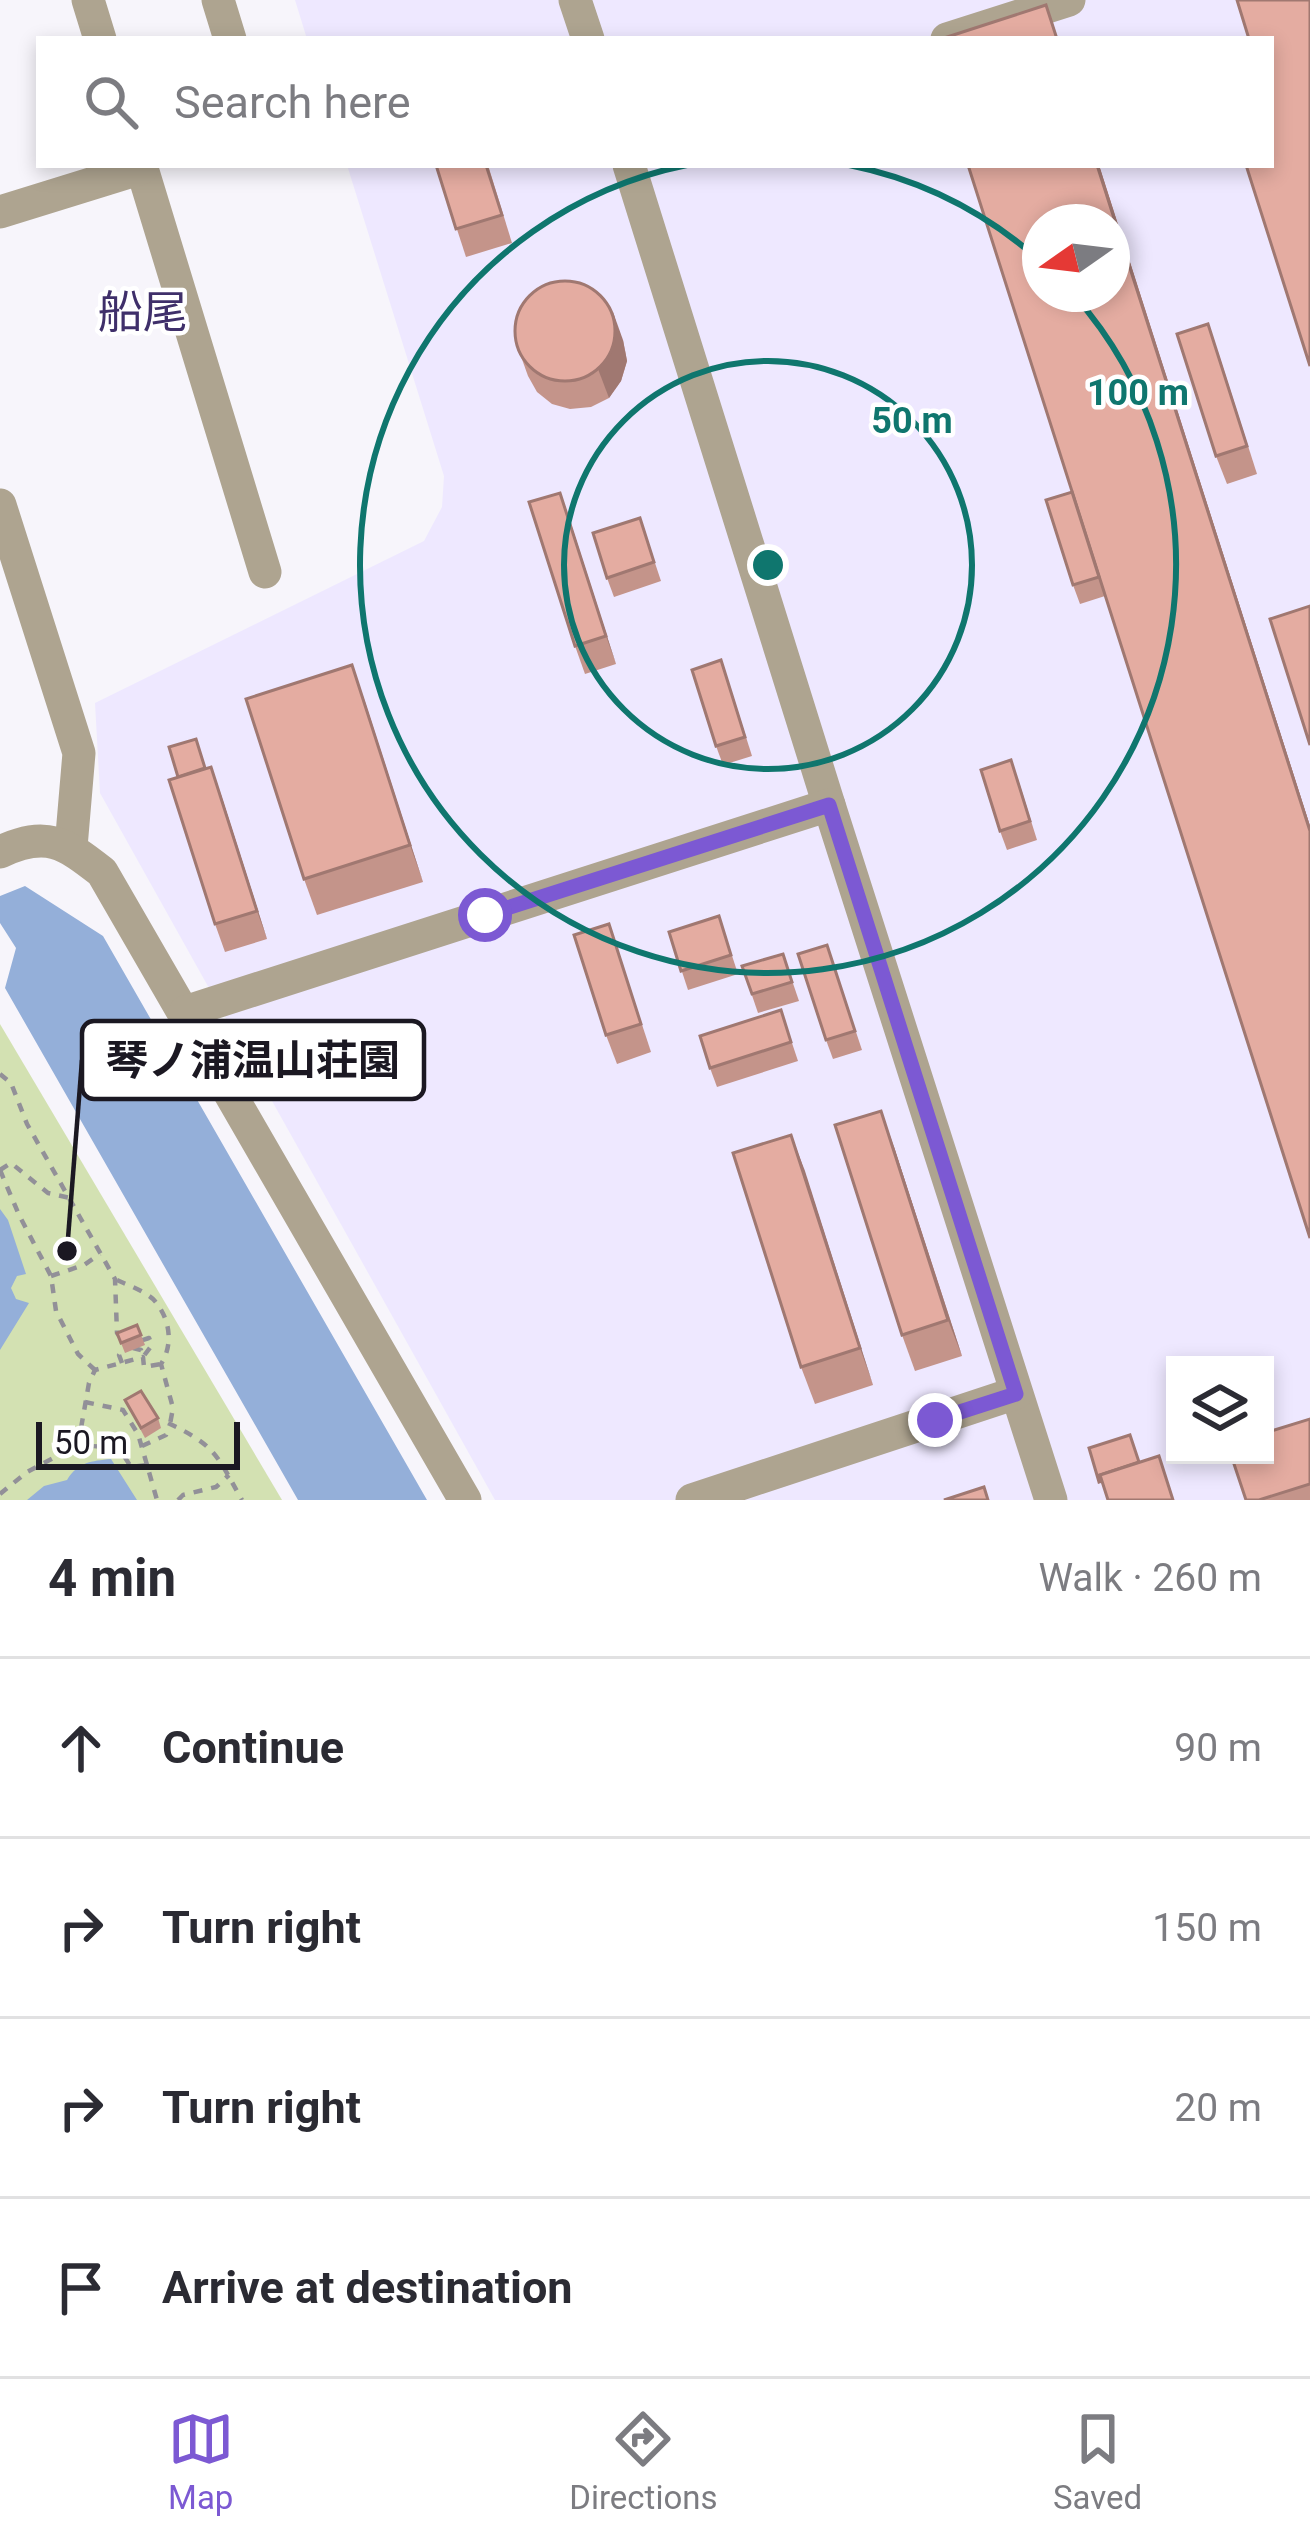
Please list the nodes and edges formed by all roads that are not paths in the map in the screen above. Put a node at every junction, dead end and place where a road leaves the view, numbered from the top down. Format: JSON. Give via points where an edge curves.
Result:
{"nodes":[{"id":1,"x":88,"y":0,"type":"edge"},
{"id":2,"x":218,"y":0,"type":"edge"},
{"id":3,"x":575,"y":0,"type":"edge"},
{"id":4,"x":1069,"y":0,"type":"edge"},
{"id":5,"x":99,"y":36,"type":"edge"},
{"id":6,"x":229,"y":36,"type":"edge"},
{"id":7,"x":587,"y":36,"type":"edge"},
{"id":8,"x":956,"y":36,"type":"edge"},
{"id":9,"x":138,"y":168,"type":"edge"},
{"id":10,"x":141,"y":168,"type":"edge"},
{"id":11,"x":630,"y":168,"type":"edge"},
{"id":12,"x":0,"y":212,"type":"edge"},
{"id":13,"x":0,"y":505,"type":"edge"},
{"id":14,"x":266,"y":572,"type":"dead end"},
{"id":15,"x":829,"y":805,"type":"junction"},
{"id":16,"x":71,"y":847,"type":"junction"},
{"id":17,"x":6,"y":849,"type":"edge"},
{"id":18,"x":185,"y":1012,"type":"junction"},
{"id":19,"x":1016,"y":1394,"type":"junction"},
{"id":20,"x":465,"y":1500,"type":"edge"},
{"id":21,"x":692,"y":1500,"type":"edge"},
{"id":22,"x":1052,"y":1500,"type":"edge"}],
"edges":[{"from":1,"to":5,"type":"street"},
{"from":2,"to":6,"type":"street"},
{"from":3,"to":7,"type":"street"},
{"from":4,"to":8,"type":"street"},
{"from":9,"to":12,"type":"street"},
{"from":10,"to":14,"type":"street"},
{"from":11,"to":15,"type":"street"},
{"from":13,"to":16,"type":"street","via":[[79,753]]},
{"from":15,"to":18,"type":"street"},
{"from":15,"to":19,"type":"street"},
{"from":16,"to":17,"type":"street","via":[[46,839]]},
{"from":16,"to":18,"type":"street","via":[[102,872]]},
{"from":18,"to":20,"type":"street"},
{"from":19,"to":21,"type":"street"},
{"from":19,"to":22,"type":"street"}]}
